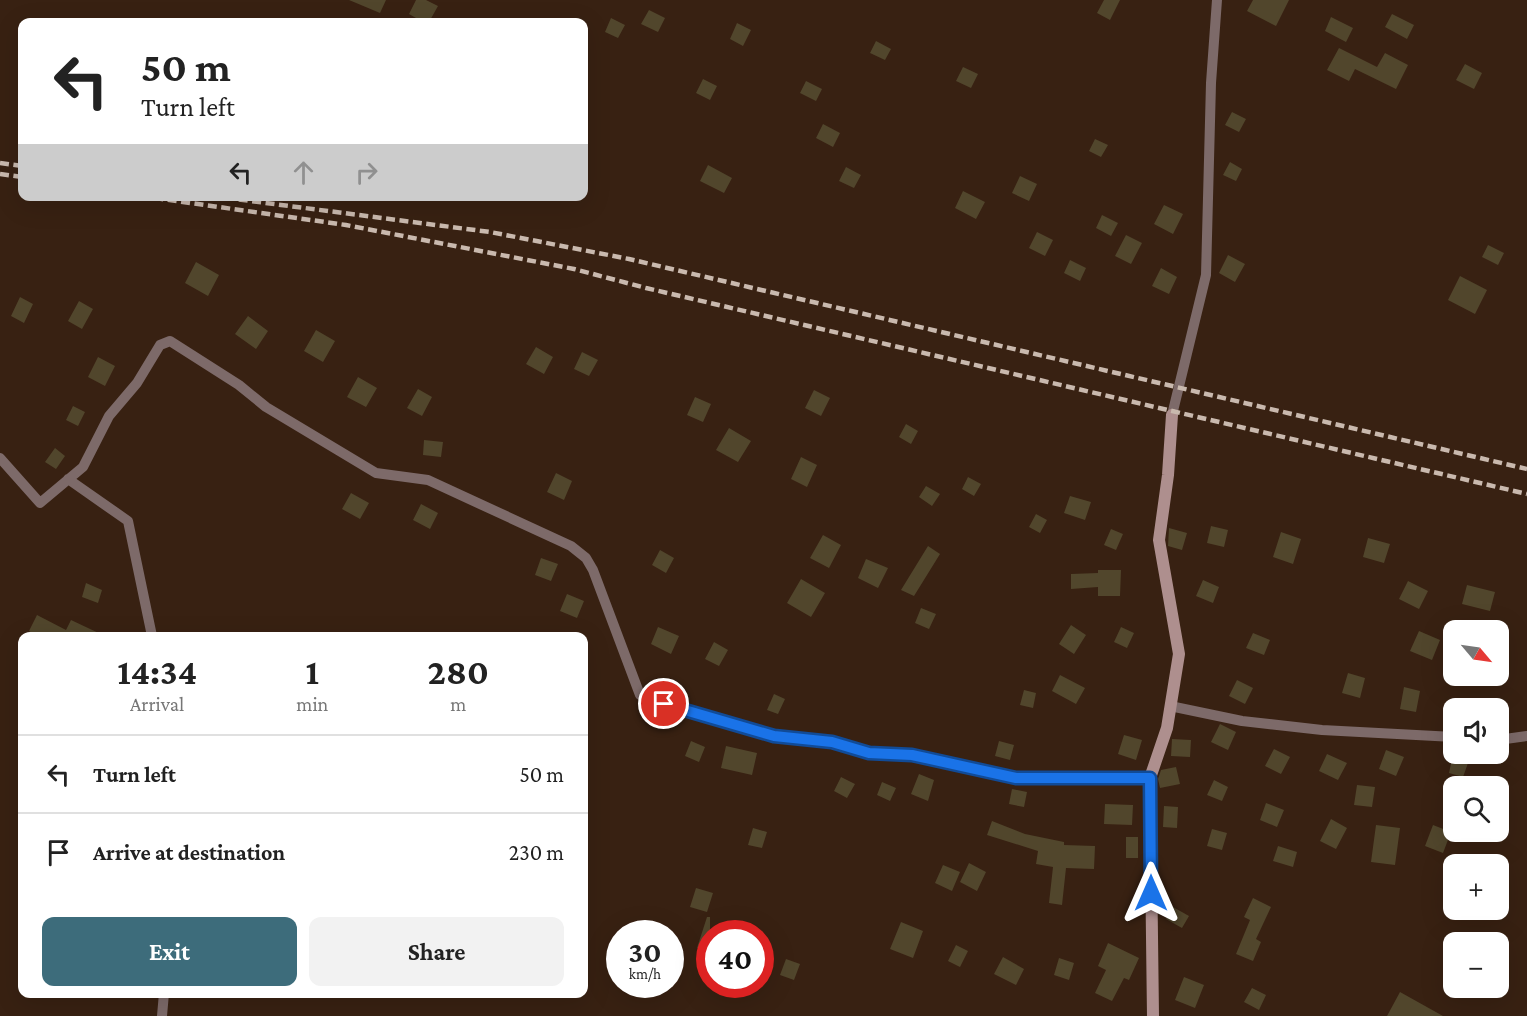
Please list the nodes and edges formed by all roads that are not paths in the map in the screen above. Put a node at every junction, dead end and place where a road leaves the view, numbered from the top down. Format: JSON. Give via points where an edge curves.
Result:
{"nodes":[{"id":1,"x":1217,"y":0,"type":"edge"},
{"id":2,"x":1172,"y":415,"type":"joint"},
{"id":3,"x":0,"y":458,"type":"edge"},
{"id":4,"x":68,"y":479,"type":"junction"},
{"id":5,"x":151,"y":632,"type":"edge"},
{"id":6,"x":1170,"y":706,"type":"junction"},
{"id":7,"x":1443,"y":736,"type":"edge"},
{"id":8,"x":1527,"y":736,"type":"edge"},
{"id":9,"x":1509,"y":738,"type":"edge"},
{"id":10,"x":1150,"y":778,"type":"junction"},
{"id":11,"x":164,"y":998,"type":"edge"},
{"id":12,"x":162,"y":1016,"type":"edge"},
{"id":13,"x":1153,"y":1016,"type":"edge"}],
"edges":[{"from":1,"to":2,"type":"street","via":[[1206,275]]},
{"from":2,"to":6,"type":"street","via":[[1159,540],[1179,654]]},
{"from":3,"to":4,"type":"street","via":[[40,503]]},
{"from":4,"to":5,"type":"street","via":[[128,521]]},
{"from":4,"to":10,"type":"street","via":[[83,466],[109,416],[137,383],[160,345],[170,340],[266,407],[376,472],[428,480],[571,546],[586,558],[592,570],[640,695],[774,736],[832,742],[869,753],[912,755],[1016,778]]},
{"from":6,"to":7,"type":"street","via":[[1242,721],[1311,729]]},
{"from":6,"to":10,"type":"street"},
{"from":8,"to":9,"type":"street"},
{"from":10,"to":13,"type":"street"},
{"from":11,"to":12,"type":"street"}]}
